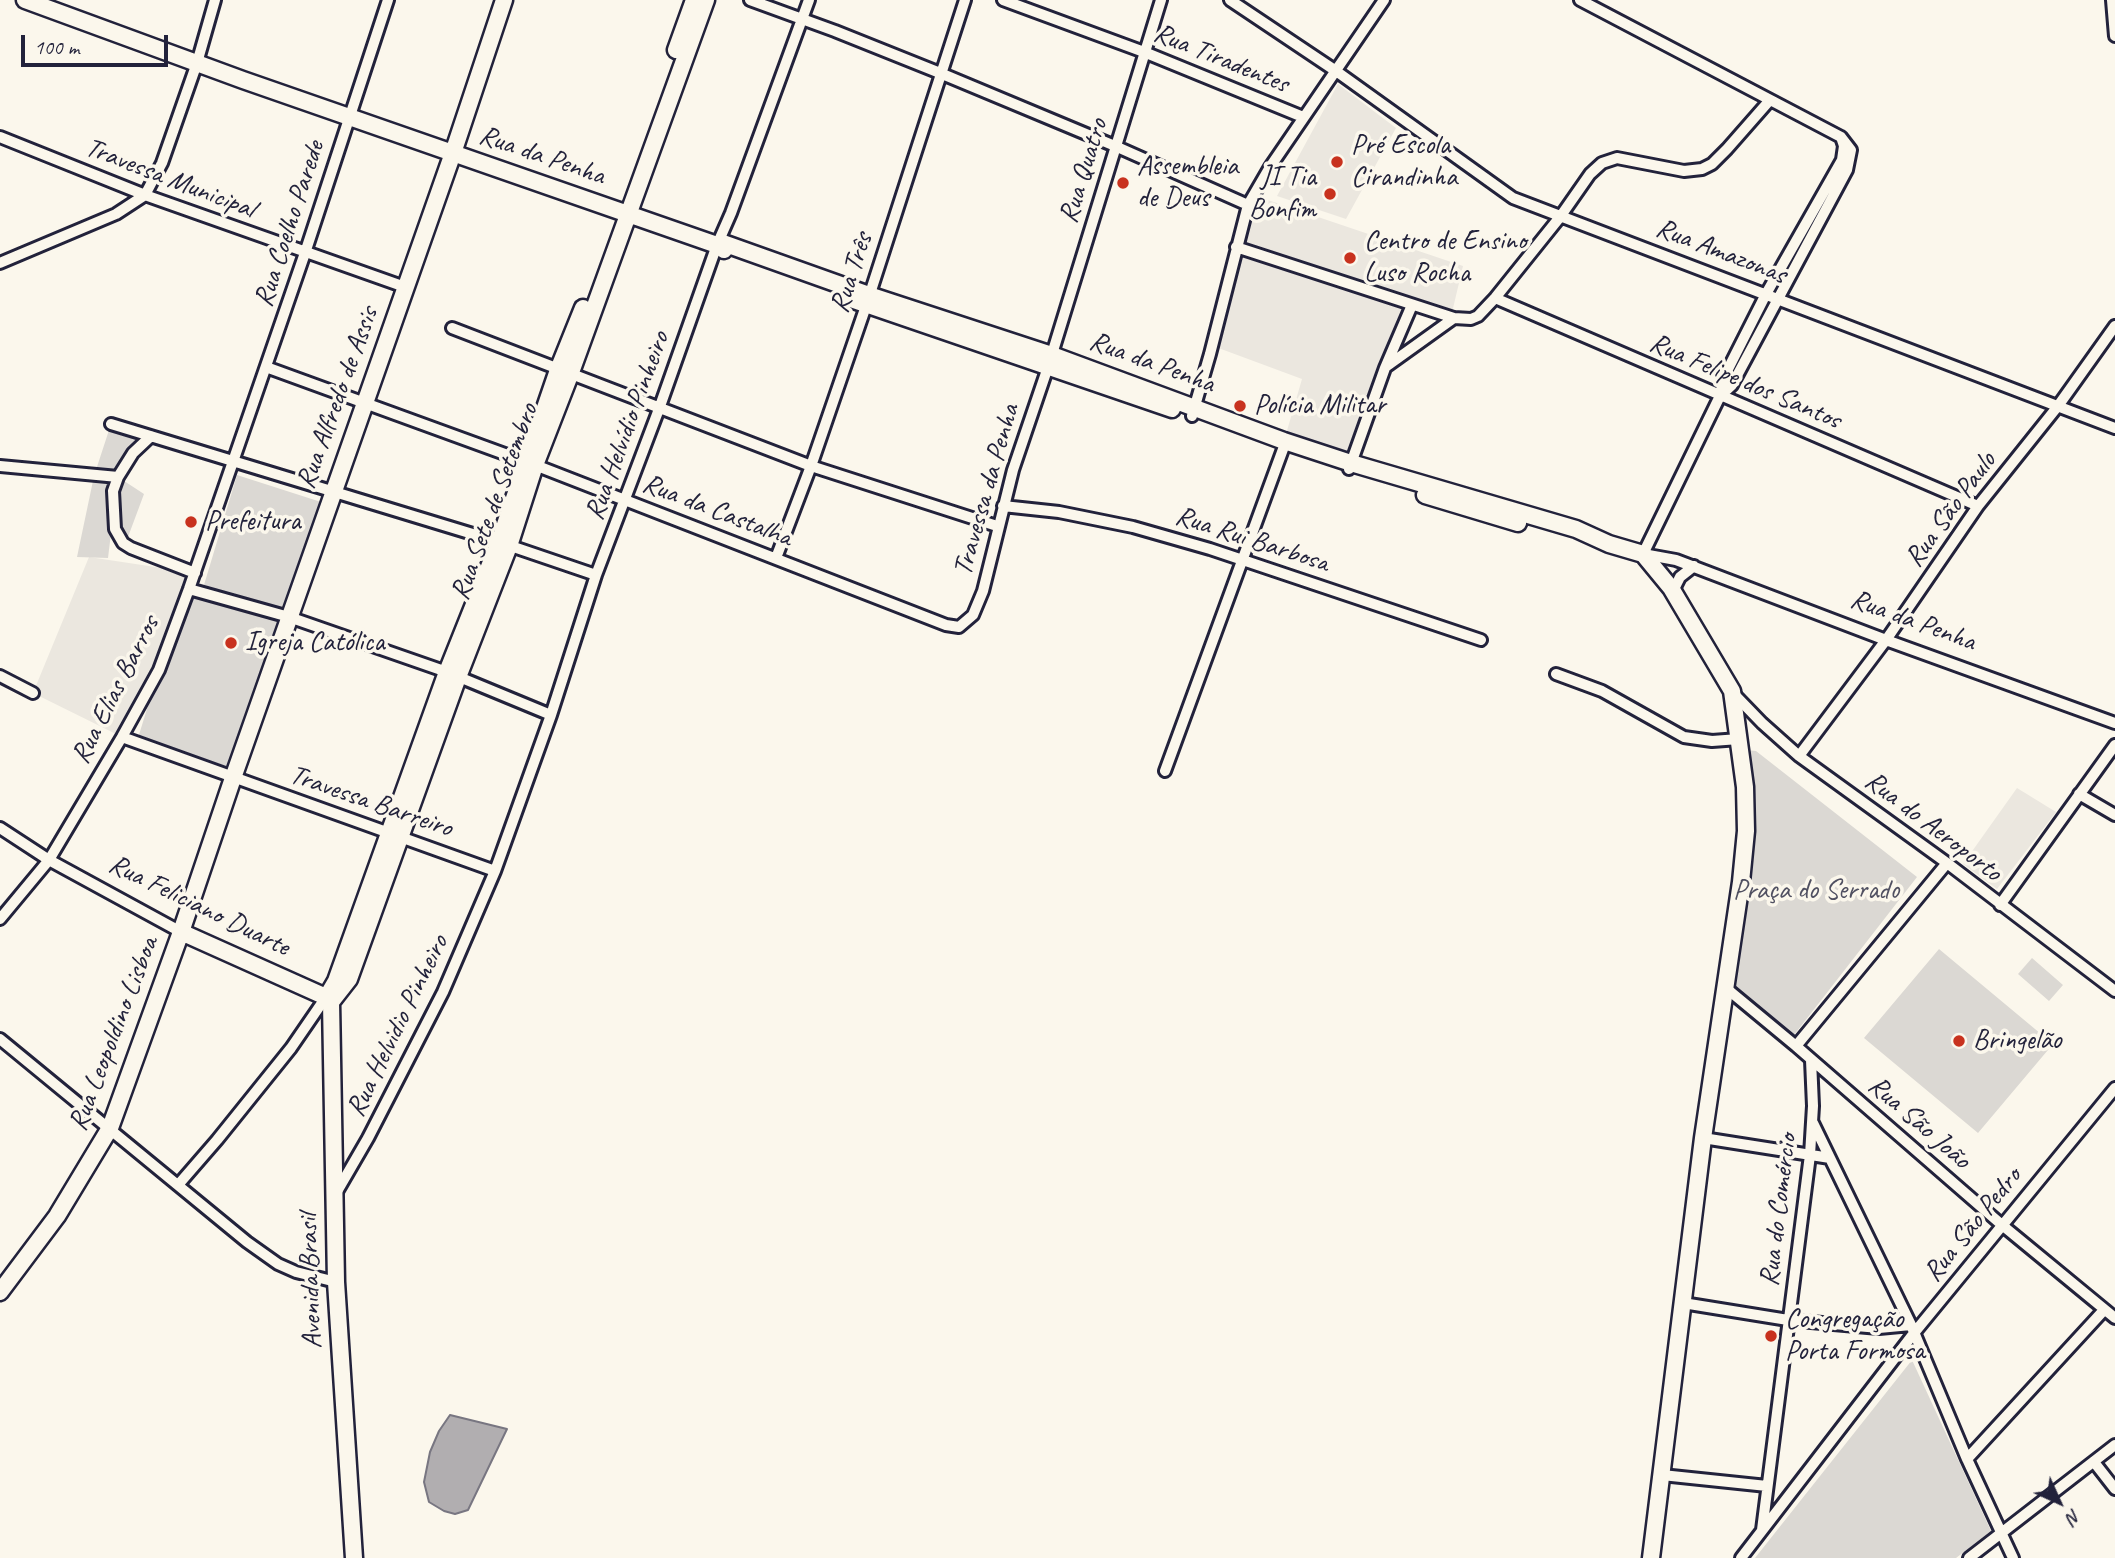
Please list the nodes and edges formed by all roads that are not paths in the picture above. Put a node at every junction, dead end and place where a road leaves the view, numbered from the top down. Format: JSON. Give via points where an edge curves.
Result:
{"nodes":[{"id":1,"x":24,"y":0,"type":"edge"},
{"id":2,"x":215,"y":0,"type":"edge"},
{"id":3,"x":388,"y":0,"type":"edge"},
{"id":4,"x":504,"y":0,"type":"edge"},
{"id":5,"x":694,"y":0,"type":"edge"},
{"id":6,"x":706,"y":0,"type":"edge"},
{"id":7,"x":750,"y":0,"type":"edge"},
{"id":8,"x":809,"y":0,"type":"edge"},
{"id":9,"x":965,"y":0,"type":"edge"},
{"id":10,"x":1003,"y":0,"type":"edge"},
{"id":11,"x":1161,"y":0,"type":"edge"},
{"id":12,"x":1230,"y":0,"type":"edge"},
{"id":13,"x":1384,"y":0,"type":"edge"},
{"id":14,"x":1580,"y":0,"type":"edge"},
{"id":15,"x":2112,"y":0,"type":"edge"},
{"id":16,"x":802,"y":18,"type":"junction"},
{"id":17,"x":2115,"y":36,"type":"edge"},
{"id":18,"x":1144,"y":52,"type":"junction"},
{"id":19,"x":197,"y":63,"type":"junction"},
{"id":20,"x":1336,"y":71,"type":"junction"},
{"id":21,"x":940,"y":73,"type":"junction"},
{"id":22,"x":1770,"y":100,"type":"junction"},
{"id":23,"x":350,"y":117,"type":"junction"},
{"id":24,"x":1303,"y":117,"type":"junction"},
{"id":25,"x":0,"y":137,"type":"edge"},
{"id":26,"x":1844,"y":142,"type":"junction"},
{"id":27,"x":1115,"y":146,"type":"junction"},
{"id":28,"x":453,"y":153,"type":"junction"},
{"id":29,"x":145,"y":195,"type":"junction"},
{"id":30,"x":1248,"y":205,"type":"junction"},
{"id":31,"x":623,"y":212,"type":"junction"},
{"id":32,"x":1560,"y":217,"type":"junction"},
{"id":33,"x":717,"y":245,"type":"junction"},
{"id":34,"x":1236,"y":247,"type":"junction"},
{"id":35,"x":306,"y":253,"type":"junction"},
{"id":36,"x":0,"y":263,"type":"edge"},
{"id":37,"x":405,"y":287,"type":"junction"},
{"id":38,"x":1766,"y":294,"type":"junction"},
{"id":39,"x":1494,"y":298,"type":"junction"},
{"id":40,"x":1778,"y":298,"type":"junction"},
{"id":41,"x":867,"y":300,"type":"junction"},
{"id":42,"x":1412,"y":305,"type":"junction"},
{"id":43,"x":1454,"y":318,"type":"junction"},
{"id":44,"x":2115,"y":326,"type":"edge"},
{"id":45,"x":453,"y":328,"type":"dead end"},
{"id":46,"x":1050,"y":361,"type":"junction"},
{"id":47,"x":266,"y":367,"type":"junction"},
{"id":48,"x":1385,"y":368,"type":"junction"},
{"id":49,"x":564,"y":373,"type":"junction"},
{"id":50,"x":1720,"y":396,"type":"junction"},
{"id":51,"x":365,"y":403,"type":"junction"},
{"id":52,"x":2058,"y":406,"type":"junction"},
{"id":53,"x":659,"y":410,"type":"junction"},
{"id":54,"x":1193,"y":411,"type":"junction"},
{"id":55,"x":111,"y":424,"type":"dead end"},
{"id":56,"x":2115,"y":428,"type":"edge"},
{"id":57,"x":151,"y":436,"type":"junction"},
{"id":58,"x":1285,"y":444,"type":"junction"},
{"id":59,"x":234,"y":461,"type":"junction"},
{"id":60,"x":530,"y":463,"type":"junction"},
{"id":61,"x":0,"y":466,"type":"edge"},
{"id":62,"x":1350,"y":466,"type":"junction"},
{"id":63,"x":811,"y":467,"type":"junction"},
{"id":64,"x":117,"y":477,"type":"junction"},
{"id":65,"x":332,"y":492,"type":"junction"},
{"id":66,"x":625,"y":501,"type":"junction"},
{"id":67,"x":1003,"y":506,"type":"junction"},
{"id":68,"x":1979,"y":506,"type":"junction"},
{"id":69,"x":997,"y":526,"type":"junction"},
{"id":70,"x":504,"y":544,"type":"junction"},
{"id":71,"x":1643,"y":554,"type":"junction"},
{"id":72,"x":776,"y":558,"type":"junction"},
{"id":73,"x":1243,"y":560,"type":"junction"},
{"id":74,"x":1694,"y":566,"type":"junction"},
{"id":75,"x":195,"y":573,"type":"junction"},
{"id":76,"x":596,"y":575,"type":"junction"},
{"id":77,"x":189,"y":589,"type":"junction"},
{"id":78,"x":1673,"y":591,"type":"junction"},
{"id":79,"x":289,"y":617,"type":"junction"},
{"id":80,"x":954,"y":628,"type":"joint"},
{"id":81,"x":1481,"y":640,"type":"dead end"},
{"id":82,"x":1886,"y":640,"type":"junction"},
{"id":83,"x":453,"y":674,"type":"junction"},
{"id":84,"x":1556,"y":674,"type":"dead end"},
{"id":85,"x":0,"y":676,"type":"edge"},
{"id":86,"x":1732,"y":691,"type":"junction"},
{"id":87,"x":33,"y":693,"type":"dead end"},
{"id":88,"x":551,"y":715,"type":"junction"},
{"id":89,"x":2115,"y":723,"type":"edge"},
{"id":90,"x":122,"y":737,"type":"junction"},
{"id":91,"x":1739,"y":739,"type":"junction"},
{"id":92,"x":2115,"y":745,"type":"edge"},
{"id":93,"x":1800,"y":756,"type":"junction"},
{"id":94,"x":1165,"y":771,"type":"dead end"},
{"id":95,"x":233,"y":778,"type":"junction"},
{"id":96,"x":2079,"y":794,"type":"junction"},
{"id":97,"x":2115,"y":815,"type":"edge"},
{"id":98,"x":0,"y":828,"type":"edge"},
{"id":99,"x":395,"y":834,"type":"junction"},
{"id":100,"x":49,"y":860,"type":"junction"},
{"id":101,"x":1947,"y":863,"type":"junction"},
{"id":102,"x":495,"y":871,"type":"junction"},
{"id":103,"x":2000,"y":905,"type":"junction"},
{"id":104,"x":0,"y":919,"type":"edge"},
{"id":105,"x":181,"y":932,"type":"junction"},
{"id":106,"x":1726,"y":988,"type":"junction"},
{"id":107,"x":2115,"y":991,"type":"edge"},
{"id":108,"x":325,"y":1004,"type":"junction"},
{"id":109,"x":0,"y":1039,"type":"edge"},
{"id":110,"x":1796,"y":1046,"type":"junction"},
{"id":111,"x":1811,"y":1060,"type":"junction"},
{"id":112,"x":2115,"y":1088,"type":"edge"},
{"id":113,"x":1813,"y":1124,"type":"junction"},
{"id":114,"x":110,"y":1128,"type":"junction"},
{"id":115,"x":1703,"y":1138,"type":"junction"},
{"id":116,"x":1810,"y":1155,"type":"junction"},
{"id":117,"x":1830,"y":1158,"type":"junction"},
{"id":118,"x":178,"y":1185,"type":"junction"},
{"id":119,"x":334,"y":1197,"type":"junction"},
{"id":120,"x":2002,"y":1225,"type":"junction"},
{"id":121,"x":336,"y":1282,"type":"junction"},
{"id":122,"x":0,"y":1292,"type":"edge"},
{"id":123,"x":1683,"y":1303,"type":"junction"},
{"id":124,"x":2104,"y":1310,"type":"junction"},
{"id":125,"x":2115,"y":1318,"type":"edge"},
{"id":126,"x":1788,"y":1320,"type":"junction"},
{"id":127,"x":1913,"y":1329,"type":"junction"},
{"id":128,"x":2115,"y":1445,"type":"edge"},
{"id":129,"x":1967,"y":1459,"type":"junction"},
{"id":130,"x":2094,"y":1462,"type":"junction"},
{"id":131,"x":1662,"y":1475,"type":"junction"},
{"id":132,"x":2115,"y":1489,"type":"edge"},
{"id":133,"x":1766,"y":1491,"type":"junction"},
{"id":134,"x":1789,"y":1496,"type":"junction"},
{"id":135,"x":1762,"y":1531,"type":"junction"},
{"id":136,"x":2003,"y":1534,"type":"junction"},
{"id":137,"x":354,"y":1558,"type":"edge"},
{"id":138,"x":1651,"y":1558,"type":"edge"},
{"id":139,"x":1741,"y":1558,"type":"edge"},
{"id":140,"x":1969,"y":1558,"type":"edge"},
{"id":141,"x":2013,"y":1558,"type":"edge"}],
"edges":[{"from":1,"to":19,"type":"street","name":"Rua da Penha"},
{"from":2,"to":19,"type":"street"},
{"from":3,"to":23,"type":"street","name":"Rua Coelho Parede"},
{"from":4,"to":28,"type":"street","name":"Rua Alfredo de Assis"},
{"from":5,"to":31,"type":"street","name":"Rua Sete de Setembro"},
{"from":6,"to":31,"type":"street","name":"Rua Sete de Setembro"},
{"from":7,"to":16,"type":"street"},
{"from":8,"to":16,"type":"street","name":"Rua Helvídio Pinheiro"},
{"from":9,"to":21,"type":"street","name":"Rua Três"},
{"from":10,"to":18,"type":"street","name":"Rua Tiradentes"},
{"from":11,"to":18,"type":"street","name":"Rua Quatro"},
{"from":12,"to":20,"type":"street","name":"Rua Amazonas"},
{"from":13,"to":20,"type":"street"},
{"from":14,"to":22,"type":"street"},
{"from":15,"to":17,"type":"street"},
{"from":16,"to":21,"type":"street"},
{"from":16,"to":33,"type":"street","name":"Rua Helvídio Pinheiro"},
{"from":18,"to":24,"type":"street","name":"Rua Tiradentes"},
{"from":18,"to":27,"type":"street","name":"Rua Quatro"},
{"from":19,"to":23,"type":"street","name":"Rua da Penha"},
{"from":19,"to":29,"type":"street","via":[[162,163]]},
{"from":20,"to":24,"type":"street"},
{"from":20,"to":32,"type":"street","name":"Rua Amazonas","via":[[1513,198]]},
{"from":21,"to":27,"type":"street"},
{"from":21,"to":41,"type":"street","name":"Rua Três"},
{"from":22,"to":26,"type":"street"},
{"from":22,"to":32,"type":"street","via":[[1712,164],[1684,170],[1617,158],[1602,163]]},
{"from":23,"to":28,"type":"street","name":"Rua da Penha"},
{"from":23,"to":35,"type":"street","name":"Rua Coelho Parede"},
{"from":24,"to":30,"type":"street"},
{"from":25,"to":29,"type":"street","name":"Travessa Municipal"},
{"from":26,"to":38,"type":"street","via":[[1836,171]]},
{"from":26,"to":40,"type":"street","via":[[1852,155],[1847,170]]},
{"from":27,"to":30,"type":"street"},
{"from":27,"to":46,"type":"street","name":"Rua Quatro"},
{"from":28,"to":31,"type":"street","name":"Rua da Penha"},
{"from":28,"to":37,"type":"street","name":"Rua Alfredo de Assis"},
{"from":29,"to":35,"type":"street","name":"Travessa Municipal"},
{"from":29,"to":36,"type":"street","via":[[116,214]]},
{"from":30,"to":34,"type":"street"},
{"from":31,"to":33,"type":"street","name":"Rua da Penha"},
{"from":31,"to":49,"type":"street","name":"Rua Sete de Setembro"},
{"from":32,"to":38,"type":"street","name":"Rua Amazonas"},
{"from":32,"to":39,"type":"street"},
{"from":33,"to":41,"type":"street","name":"Rua da Penha"},
{"from":33,"to":53,"type":"street","name":"Rua Helvídio Pinheiro"},
{"from":34,"to":42,"type":"street"},
{"from":34,"to":54,"type":"street"},
{"from":35,"to":37,"type":"street","name":"Travessa Municipal"},
{"from":35,"to":47,"type":"street","name":"Rua Coelho Parede"},
{"from":37,"to":51,"type":"street","name":"Rua Alfredo de Assis"},
{"from":38,"to":40,"type":"street","name":"Rua Amazonas"},
{"from":38,"to":50,"type":"street","via":[[1723,379]]},
{"from":39,"to":43,"type":"street","via":[[1471,320]]},
{"from":39,"to":50,"type":"street","name":"Rua Felipe dos Santos"},
{"from":40,"to":50,"type":"street","via":[[1732,385]]},
{"from":40,"to":52,"type":"street","name":"Rua Amazonas"},
{"from":41,"to":46,"type":"street","name":"Rua da Penha"},
{"from":41,"to":63,"type":"street","name":"Rua Três"},
{"from":42,"to":43,"type":"street"},
{"from":42,"to":48,"type":"street"},
{"from":43,"to":48,"type":"street"},
{"from":44,"to":52,"type":"street","name":"Rua São Paulo"},
{"from":45,"to":49,"type":"street"},
{"from":46,"to":54,"type":"street","name":"Rua da Penha"},
{"from":46,"to":67,"type":"street","name":"Travessa da Penha"},
{"from":47,"to":51,"type":"street","name":"Rua da Castalha"},
{"from":47,"to":59,"type":"street","name":"Rua Coelho Parede"},
{"from":48,"to":62,"type":"street"},
{"from":49,"to":53,"type":"street"},
{"from":49,"to":60,"type":"street","name":"Rua Sete de Setembro"},
{"from":50,"to":68,"type":"street","name":"Rua Felipe dos Santos"},
{"from":50,"to":71,"type":"street"},
{"from":51,"to":60,"type":"street","name":"Rua da Castalha"},
{"from":51,"to":65,"type":"street","name":"Rua Alfredo de Assis"},
{"from":52,"to":56,"type":"street","name":"Rua Amazonas"},
{"from":52,"to":68,"type":"street","name":"Rua São Paulo"},
{"from":53,"to":63,"type":"street"},
{"from":53,"to":66,"type":"street","name":"Rua Helvídio Pinheiro"},
{"from":54,"to":58,"type":"street","name":"Rua da Penha"},
{"from":55,"to":57,"type":"street"},
{"from":57,"to":59,"type":"street"},
{"from":57,"to":64,"type":"street"},
{"from":58,"to":62,"type":"street","name":"Rua da Penha"},
{"from":58,"to":73,"type":"street"},
{"from":59,"to":65,"type":"street"},
{"from":59,"to":75,"type":"street","name":"Rua Elias Barros"},
{"from":60,"to":66,"type":"street","name":"Rua da Castalha"},
{"from":60,"to":70,"type":"street","name":"Rua Sete de Setembro"},
{"from":61,"to":64,"type":"street"},
{"from":62,"to":71,"type":"street","name":"Rua da Penha","via":[[1525,525]]},
{"from":63,"to":69,"type":"street"},
{"from":63,"to":72,"type":"street","name":"Rua Três"},
{"from":64,"to":75,"type":"street","via":[[113,519],[123,543]]},
{"from":65,"to":70,"type":"street"},
{"from":65,"to":79,"type":"street","name":"Rua Alfredo de Assis"},
{"from":66,"to":72,"type":"street","name":"Rua da Castalha"},
{"from":66,"to":76,"type":"street","name":"Rua Helvídio Pinheiro"},
{"from":67,"to":69,"type":"street","name":"Travessa da Penha"},
{"from":67,"to":73,"type":"street","name":"Rua Rui Barbosa","via":[[1133,527]]},
{"from":68,"to":82,"type":"street","name":"Rua São Paulo"},
{"from":69,"to":80,"type":"street","name":"Travessa da Penha","via":[[978,605],[968,621]]},
{"from":70,"to":76,"type":"street"},
{"from":70,"to":83,"type":"street","name":"Rua Sete de Setembro"},
{"from":71,"to":74,"type":"street","name":"Rua da Penha"},
{"from":71,"to":78,"type":"street"},
{"from":72,"to":80,"type":"street","name":"Rua da Castalha"},
{"from":73,"to":81,"type":"street","name":"Rua Rui Barbosa"},
{"from":73,"to":94,"type":"street"},
{"from":74,"to":78,"type":"street","via":[[1680,577]]},
{"from":74,"to":82,"type":"street","name":"Rua da Penha"},
{"from":75,"to":77,"type":"street","name":"Rua Elias Barros"},
{"from":76,"to":88,"type":"street","name":"Rua Helvídio Pinheiro"},
{"from":77,"to":79,"type":"street"},
{"from":77,"to":90,"type":"street","name":"Rua Elias Barros","via":[[159,670]]},
{"from":78,"to":86,"type":"street"},
{"from":79,"to":83,"type":"street"},
{"from":79,"to":95,"type":"street","name":"Rua Alfredo de Assis"},
{"from":82,"to":89,"type":"street","name":"Rua da Penha"},
{"from":82,"to":93,"type":"street","name":"Rua São Paulo"},
{"from":83,"to":88,"type":"street"},
{"from":83,"to":99,"type":"street","name":"Rua Sete de Setembro"},
{"from":84,"to":91,"type":"street","via":[[1602,691],[1684,737]]},
{"from":85,"to":87,"type":"street"},
{"from":86,"to":91,"type":"street"},
{"from":86,"to":93,"type":"street","name":"Rua do Aeroporto"},
{"from":88,"to":102,"type":"street","name":"Rua Helvídio Pinheiro"},
{"from":90,"to":95,"type":"street","name":"Travessa Barreiro"},
{"from":90,"to":100,"type":"street","name":"Rua Elias Barros"},
{"from":91,"to":106,"type":"street","via":[[1746,831]]},
{"from":92,"to":96,"type":"street"},
{"from":93,"to":101,"type":"street","name":"Rua do Aeroporto"},
{"from":95,"to":99,"type":"street","name":"Travessa Barreiro"},
{"from":95,"to":105,"type":"street","name":"Rua Alfredo de Assis"},
{"from":96,"to":97,"type":"street"},
{"from":96,"to":103,"type":"street"},
{"from":98,"to":100,"type":"street","name":"Rua Feliciano Duarte"},
{"from":99,"to":102,"type":"street","name":"Travessa Barreiro"},
{"from":99,"to":108,"type":"street","name":"Rua Sete de Setembro"},
{"from":100,"to":104,"type":"street","name":"Rua Elias Barros"},
{"from":100,"to":105,"type":"street","name":"Rua Feliciano Duarte"},
{"from":101,"to":103,"type":"street","name":"Rua do Aeroporto"},
{"from":101,"to":110,"type":"street"},
{"from":102,"to":119,"type":"street","name":"Rua Helvidio Pinheiro","via":[[443,992]]},
{"from":103,"to":107,"type":"street","name":"Rua do Aeroporto"},
{"from":105,"to":108,"type":"street","name":"Rua Feliciano Duarte"},
{"from":105,"to":114,"type":"street","name":"Rua Leopoldino Lisboa"},
{"from":106,"to":110,"type":"street","name":"Rua São João"},
{"from":106,"to":115,"type":"street"},
{"from":108,"to":118,"type":"street","name":"Rua Sete de Setembro"},
{"from":108,"to":119,"type":"street","name":"Avenida Brasil"},
{"from":109,"to":114,"type":"street"},
{"from":110,"to":111,"type":"street","name":"Rua São João"},
{"from":111,"to":113,"type":"street","name":"Rua do Comércio"},
{"from":111,"to":120,"type":"street","name":"Rua São João"},
{"from":112,"to":120,"type":"street","name":"Rua São Pedro"},
{"from":113,"to":116,"type":"street","name":"Rua do Comércio"},
{"from":113,"to":117,"type":"street"},
{"from":114,"to":118,"type":"street"},
{"from":114,"to":122,"type":"street","name":"Rua Leopoldino Lisboa","via":[[57,1216]]},
{"from":115,"to":116,"type":"street"},
{"from":115,"to":123,"type":"street"},
{"from":116,"to":117,"type":"street"},
{"from":116,"to":126,"type":"street","name":"Rua do Comércio"},
{"from":117,"to":127,"type":"street"},
{"from":118,"to":121,"type":"street","via":[[278,1264]]},
{"from":119,"to":121,"type":"street","name":"Avenida Brasil"},
{"from":120,"to":124,"type":"street","name":"Rua São João"},
{"from":120,"to":127,"type":"street","name":"Rua São Pedro"},
{"from":121,"to":137,"type":"street","name":"Avenida Brasil"},
{"from":123,"to":126,"type":"street"},
{"from":123,"to":131,"type":"street"},
{"from":124,"to":125,"type":"street","name":"Rua São João"},
{"from":124,"to":129,"type":"street"},
{"from":126,"to":127,"type":"street"},
{"from":126,"to":133,"type":"street","name":"Rua do Comércio"},
{"from":127,"to":129,"type":"street"},
{"from":127,"to":134,"type":"street","name":"Rua São Pedro"},
{"from":128,"to":130,"type":"street"},
{"from":129,"to":136,"type":"street"},
{"from":130,"to":132,"type":"street"},
{"from":130,"to":136,"type":"street"},
{"from":131,"to":133,"type":"street"},
{"from":131,"to":138,"type":"street"},
{"from":133,"to":134,"type":"street"},
{"from":133,"to":135,"type":"street","name":"Rua do Comércio"},
{"from":134,"to":135,"type":"street","name":"Rua São Pedro"},
{"from":135,"to":139,"type":"street","name":"Rua São Pedro"},
{"from":136,"to":140,"type":"street"},
{"from":136,"to":141,"type":"street"}]}
